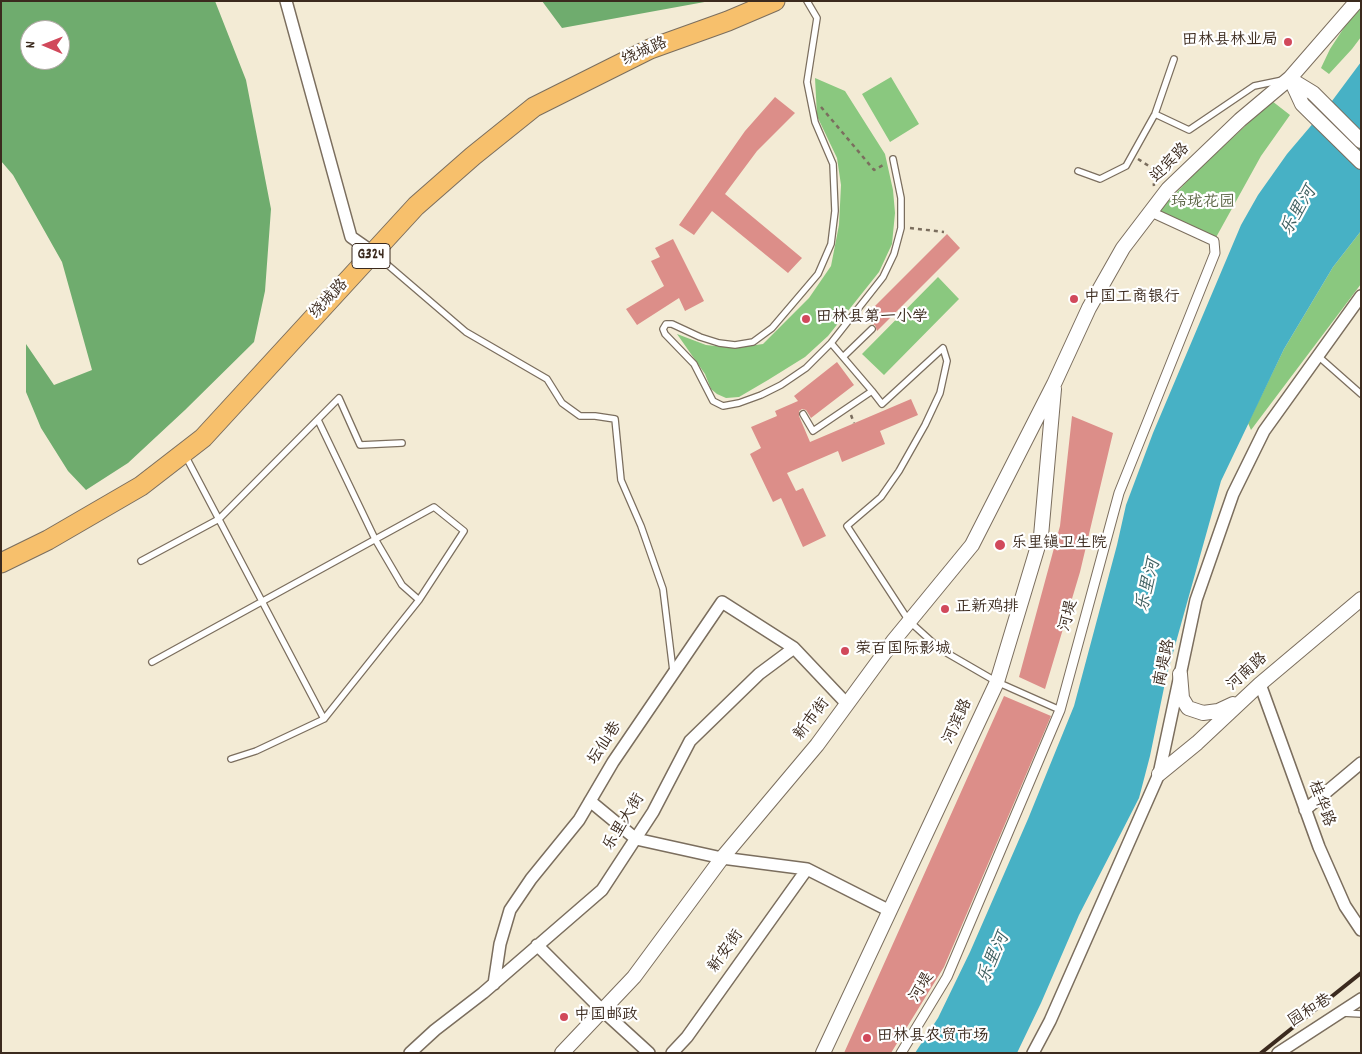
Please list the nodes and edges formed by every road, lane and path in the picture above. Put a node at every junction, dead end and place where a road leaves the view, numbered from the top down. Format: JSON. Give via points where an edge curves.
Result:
{"nodes":[{"id":1,"x":286,"y":1,"type":"edge"},
{"id":2,"x":775,"y":1,"type":"edge"},
{"id":3,"x":807,"y":1,"type":"edge"},
{"id":4,"x":1356,"y":1,"type":"edge"},
{"id":5,"x":1174,"y":58,"type":"dead end"},
{"id":6,"x":1290,"y":78,"type":"junction"},
{"id":7,"x":809,"y":92,"type":"junction"},
{"id":8,"x":1155,"y":114,"type":"junction"},
{"id":9,"x":1361,"y":141,"type":"edge"},
{"id":10,"x":1132,"y":156,"type":"junction"},
{"id":11,"x":893,"y":159,"type":"joint"},
{"id":12,"x":1361,"y":162,"type":"edge"},
{"id":13,"x":1078,"y":171,"type":"dead end"},
{"id":14,"x":1154,"y":208,"type":"junction"},
{"id":15,"x":901,"y":228,"type":"junction"},
{"id":16,"x":944,"y":232,"type":"dead end"},
{"id":17,"x":374,"y":253,"type":"junction"},
{"id":18,"x":1361,"y":296,"type":"edge"},
{"id":19,"x":872,"y":329,"type":"dead end"},
{"id":20,"x":831,"y":343,"type":"junction"},
{"id":21,"x":1317,"y":355,"type":"junction"},
{"id":22,"x":842,"y":357,"type":"junction"},
{"id":23,"x":1054,"y":384,"type":"junction"},
{"id":24,"x":872,"y":391,"type":"junction"},
{"id":25,"x":1361,"y":394,"type":"edge"},
{"id":26,"x":803,"y":414,"type":"dead end"},
{"id":27,"x":851,"y":416,"type":"dead end"},
{"id":28,"x":318,"y":420,"type":"junction"},
{"id":29,"x":854,"y":423,"type":"dead end"},
{"id":30,"x":1031,"y":428,"type":"junction"},
{"id":31,"x":1050,"y":436,"type":"junction"},
{"id":32,"x":402,"y":443,"type":"dead end"},
{"id":33,"x":184,"y":453,"type":"junction"},
{"id":34,"x":218,"y":519,"type":"junction"},
{"id":35,"x":375,"y":539,"type":"junction"},
{"id":36,"x":141,"y":561,"type":"dead end"},
{"id":37,"x":1,"y":563,"type":"edge"},
{"id":38,"x":419,"y":600,"type":"junction"},
{"id":39,"x":1361,"y":600,"type":"edge"},
{"id":40,"x":262,"y":602,"type":"junction"},
{"id":41,"x":910,"y":621,"type":"junction"},
{"id":42,"x":794,"y":648,"type":"junction"},
{"id":43,"x":152,"y":662,"type":"dead end"},
{"id":44,"x":674,"y":673,"type":"junction"},
{"id":45,"x":1180,"y":674,"type":"junction"},
{"id":46,"x":997,"y":682,"type":"junction"},
{"id":47,"x":1260,"y":684,"type":"junction"},
{"id":48,"x":1243,"y":700,"type":"junction"},
{"id":49,"x":847,"y":704,"type":"junction"},
{"id":50,"x":1060,"y":710,"type":"junction"},
{"id":51,"x":324,"y":719,"type":"junction"},
{"id":52,"x":231,"y":759,"type":"dead end"},
{"id":53,"x":1361,"y":763,"type":"edge"},
{"id":54,"x":1159,"y":774,"type":"junction"},
{"id":55,"x":590,"y":801,"type":"junction"},
{"id":56,"x":1305,"y":810,"type":"junction"},
{"id":57,"x":636,"y":839,"type":"junction"},
{"id":58,"x":722,"y":858,"type":"junction"},
{"id":59,"x":808,"y":869,"type":"junction"},
{"id":60,"x":890,"y":911,"type":"junction"},
{"id":61,"x":1361,"y":930,"type":"edge"},
{"id":62,"x":537,"y":945,"type":"junction"},
{"id":63,"x":494,"y":984,"type":"junction"},
{"id":64,"x":1361,"y":998,"type":"edge"},
{"id":65,"x":602,"y":1011,"type":"junction"},
{"id":66,"x":1340,"y":1013,"type":"junction"},
{"id":67,"x":1361,"y":1014,"type":"edge"},
{"id":68,"x":410,"y":1053,"type":"edge"},
{"id":69,"x":562,"y":1053,"type":"edge"},
{"id":70,"x":649,"y":1053,"type":"edge"},
{"id":71,"x":672,"y":1053,"type":"edge"},
{"id":72,"x":823,"y":1053,"type":"edge"},
{"id":73,"x":901,"y":1053,"type":"edge"},
{"id":74,"x":1033,"y":1053,"type":"edge"},
{"id":75,"x":1278,"y":1053,"type":"edge"}],
"edges":[{"from":1,"to":17,"type":"street","via":[[351,237]]},
{"from":2,"to":17,"type":"highway","name":"绕城路","number":"G324","via":[[650,49],[534,107],[416,206]]},
{"from":3,"to":7,"type":"lane","via":[[817,18],[807,82]]},
{"from":4,"to":6,"type":"street","name":"迎宾路"},
{"from":5,"to":8,"type":"lane"},
{"from":6,"to":8,"type":"lane","via":[[1254,86],[1189,130]]},
{"from":6,"to":9,"type":"street","via":[[1313,93]]},
{"from":6,"to":12,"type":"street","via":[[1302,104]]},
{"from":6,"to":14,"type":"street","name":"迎宾路","via":[[1240,120],[1168,189]]},
{"from":7,"to":11,"type":"path","via":[[874,170]]},
{"from":7,"to":20,"type":"lane","via":[[815,122],[833,164],[836,211],[831,244],[818,274],[772,328],[753,342],[719,343],[672,324],[663,328],[668,339],[694,364],[712,401],[724,406],[780,385],[806,368]]},
{"from":8,"to":10,"type":"lane"},
{"from":10,"to":13,"type":"lane","via":[[1126,166],[1100,179]]},
{"from":10,"to":14,"type":"path","via":[[1152,168]]},
{"from":11,"to":15,"type":"lane","via":[[901,198]]},
{"from":14,"to":23,"type":"street","name":"迎宾路","via":[[1123,248],[1088,308]]},
{"from":14,"to":50,"type":"street","name":"河堤","via":[[1214,241],[1215,254],[1119,493]]},
{"from":15,"to":16,"type":"path"},
{"from":15,"to":20,"type":"lane","via":[[883,277]]},
{"from":17,"to":33,"type":"highway","name":"绕城路","number":"G324","via":[[203,438]]},
{"from":17,"to":44,"type":"lane","via":[[466,332],[548,379],[562,403],[580,416],[615,419],[621,480],[663,590]]},
{"from":18,"to":21,"type":"street","name":"南堤路"},
{"from":19,"to":22,"type":"lane"},
{"from":20,"to":22,"type":"lane"},
{"from":21,"to":25,"type":"lane"},
{"from":21,"to":45,"type":"street","name":"南堤路","via":[[1264,431],[1233,494],[1196,600]]},
{"from":22,"to":24,"type":"lane"},
{"from":23,"to":30,"type":"street","name":"新市街"},
{"from":23,"to":31,"type":"street","name":"河滨路"},
{"from":24,"to":26,"type":"lane","via":[[813,431]]},
{"from":24,"to":41,"type":"lane","via":[[882,404],[944,348],[947,361],[940,393],[925,425],[881,497],[847,526]]},
{"from":27,"to":29,"type":"path"},
{"from":28,"to":32,"type":"lane","via":[[339,398],[360,445]]},
{"from":28,"to":34,"type":"lane"},
{"from":28,"to":35,"type":"lane"},
{"from":30,"to":31,"type":"street","via":[[1043,419]]},
{"from":30,"to":41,"type":"street","name":"新市街","via":[[972,545]]},
{"from":31,"to":46,"type":"street","name":"河滨路","via":[[1042,536]]},
{"from":33,"to":34,"type":"lane"},
{"from":33,"to":37,"type":"highway","name":"绕城路","number":"G324","via":[[141,486]]},
{"from":34,"to":36,"type":"lane"},
{"from":34,"to":40,"type":"lane"},
{"from":35,"to":38,"type":"lane","via":[[402,585]]},
{"from":35,"to":38,"type":"lane","via":[[434,507],[464,531]]},
{"from":35,"to":40,"type":"lane"},
{"from":38,"to":51,"type":"lane"},
{"from":39,"to":47,"type":"street","name":"河南路"},
{"from":40,"to":43,"type":"lane"},
{"from":40,"to":51,"type":"lane"},
{"from":41,"to":46,"type":"lane","via":[[940,649]]},
{"from":41,"to":49,"type":"street","name":"新市街"},
{"from":42,"to":44,"type":"street","name":"坛仙巷","via":[[722,602]]},
{"from":42,"to":49,"type":"street"},
{"from":42,"to":57,"type":"street","name":"乐里大街","via":[[759,674],[690,741]]},
{"from":44,"to":55,"type":"street","name":"坛仙巷"},
{"from":45,"to":48,"type":"street","via":[[1182,698],[1188,708],[1203,713],[1218,711]]},
{"from":45,"to":54,"type":"street","name":"南堤路"},
{"from":46,"to":50,"type":"lane"},
{"from":46,"to":60,"type":"street","name":"河滨路"},
{"from":47,"to":48,"type":"street","name":"河南路"},
{"from":47,"to":56,"type":"street","name":"桂华路"},
{"from":48,"to":54,"type":"street","name":"河南路"},
{"from":49,"to":58,"type":"street","name":"新市街","via":[[817,745]]},
{"from":50,"to":73,"type":"street","name":"河堤","via":[[947,977]]},
{"from":51,"to":52,"type":"lane","via":[[256,751]]},
{"from":53,"to":56,"type":"street"},
{"from":54,"to":74,"type":"street","name":"南堤路"},
{"from":55,"to":57,"type":"street"},
{"from":55,"to":63,"type":"street","name":"坛仙巷","via":[[580,820],[510,910],[500,944]]},
{"from":56,"to":61,"type":"street","name":"桂华路","via":[[1345,906]]},
{"from":57,"to":58,"type":"street"},
{"from":57,"to":62,"type":"street","name":"乐里大街","via":[[602,890]]},
{"from":58,"to":59,"type":"street"},
{"from":58,"to":65,"type":"street","name":"新市街","via":[[634,977]]},
{"from":59,"to":60,"type":"street"},
{"from":59,"to":71,"type":"street","name":"新安街"},
{"from":60,"to":72,"type":"street","name":"河滨路"},
{"from":62,"to":63,"type":"street","name":"乐里大街"},
{"from":62,"to":65,"type":"street"},
{"from":63,"to":68,"type":"street","name":"乐里大街"},
{"from":64,"to":66,"type":"street","name":"园和巷"},
{"from":65,"to":69,"type":"street","name":"新市街"},
{"from":65,"to":70,"type":"street"},
{"from":66,"to":67,"type":"lane"},
{"from":66,"to":75,"type":"street","name":"园和巷"}]}
